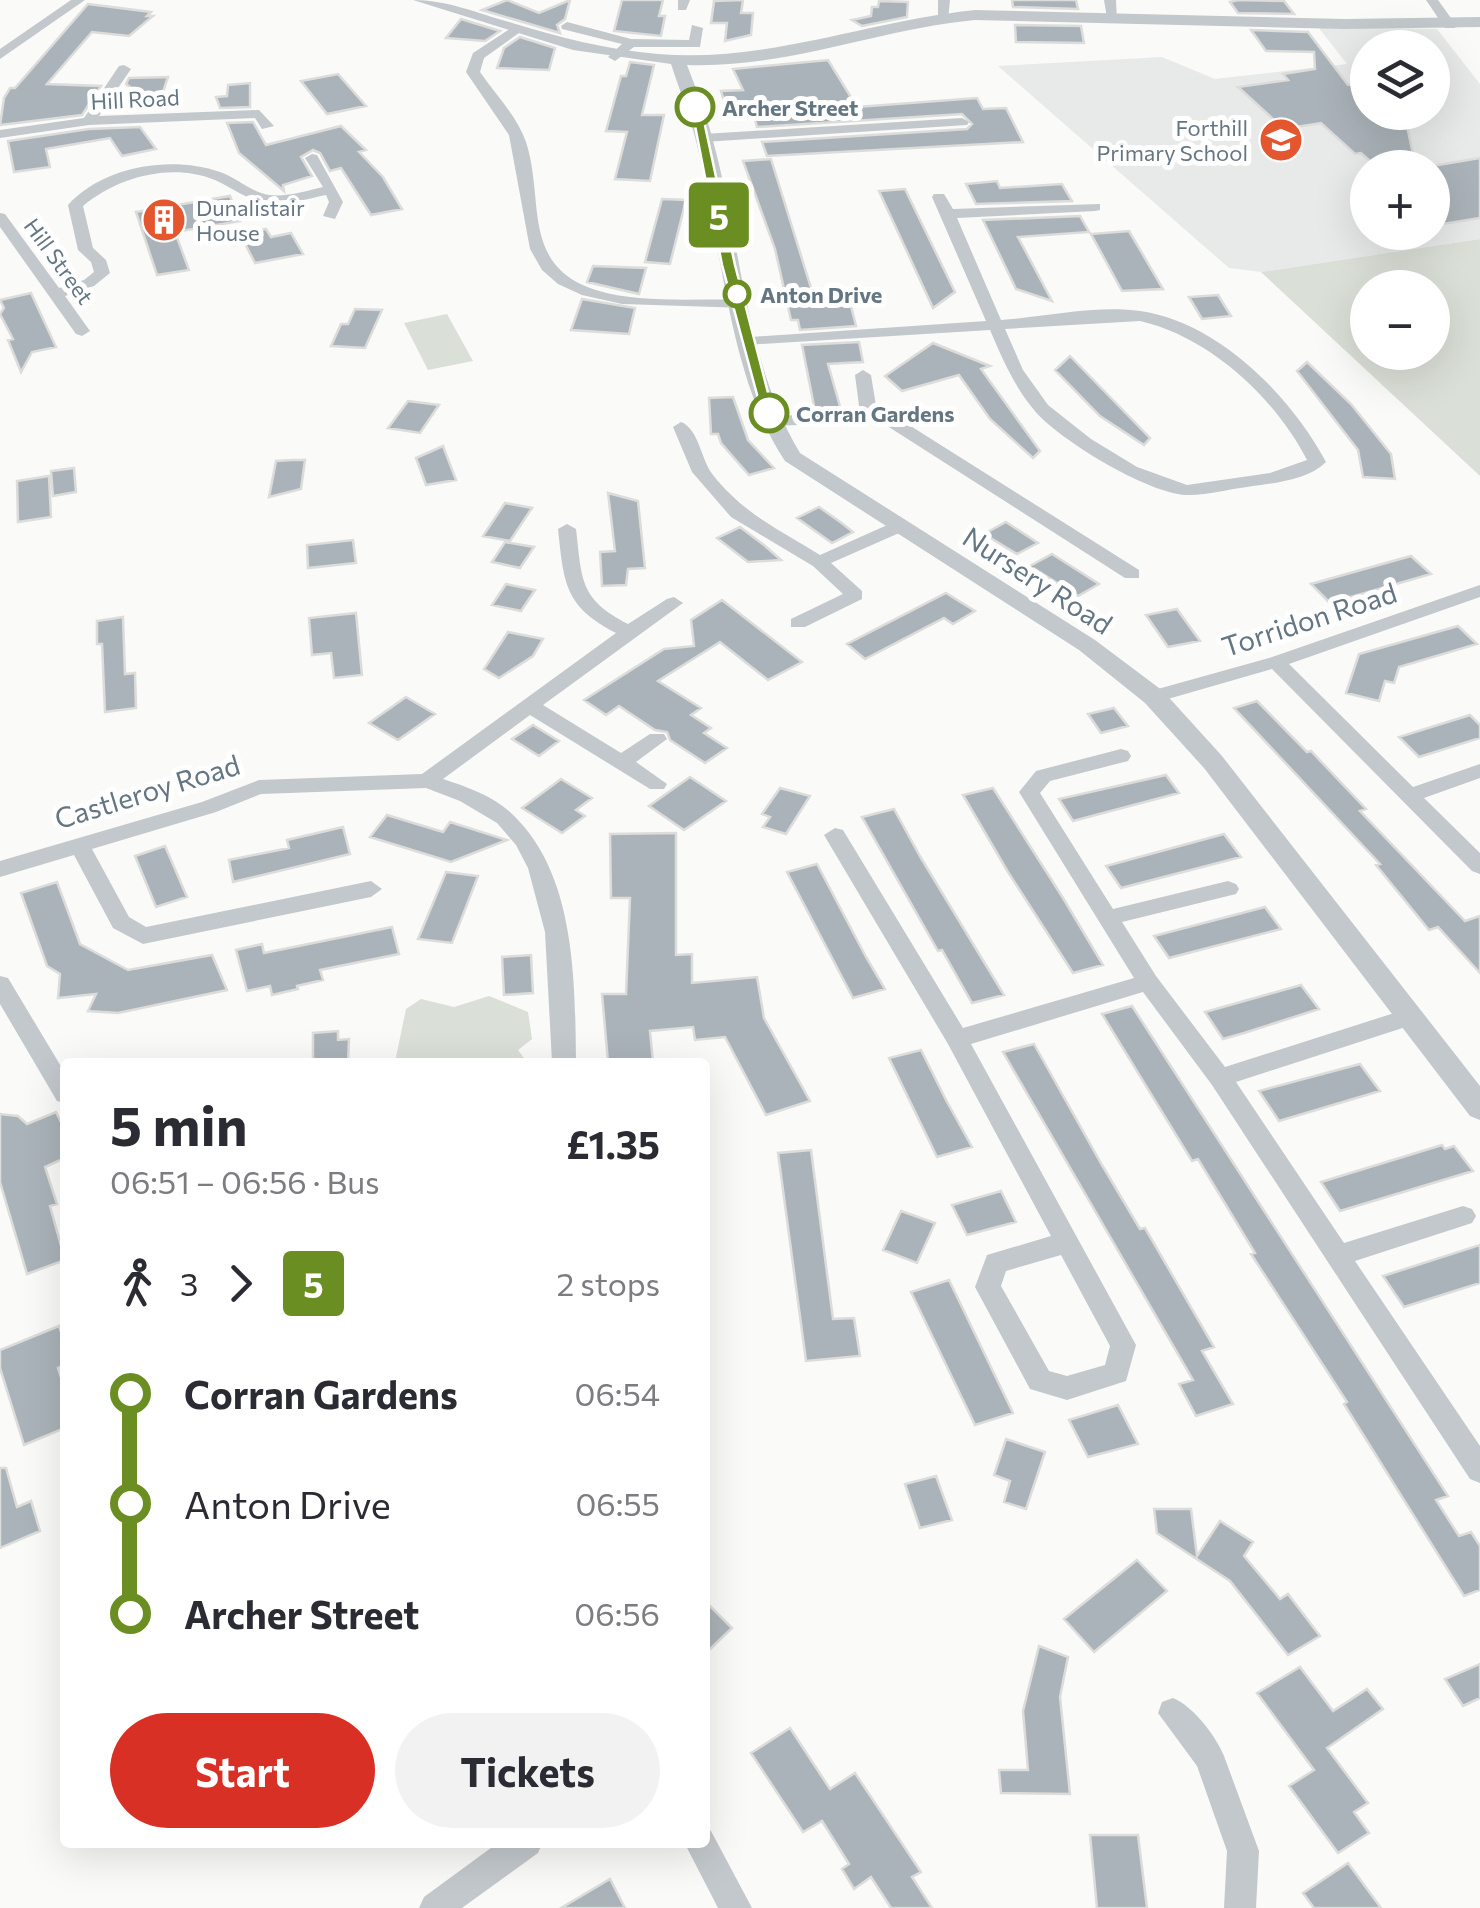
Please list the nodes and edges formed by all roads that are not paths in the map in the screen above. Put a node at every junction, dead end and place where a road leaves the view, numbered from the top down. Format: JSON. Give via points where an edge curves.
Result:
{"nodes":[{"id":1,"x":79,"y":0,"type":"edge"},
{"id":2,"x":421,"y":0,"type":"edge"},
{"id":3,"x":1110,"y":0,"type":"edge"},
{"id":4,"x":1432,"y":0,"type":"edge"},
{"id":5,"x":944,"y":9,"type":"edge"},
{"id":6,"x":1113,"y":18,"type":"junction"},
{"id":7,"x":1480,"y":22,"type":"edge"},
{"id":8,"x":1450,"y":25,"type":"junction"},
{"id":9,"x":567,"y":26,"type":"dead end"},
{"id":10,"x":697,"y":28,"type":"dead end"},
{"id":11,"x":514,"y":30,"type":"junction"},
{"id":12,"x":631,"y":43,"type":"junction"},
{"id":13,"x":0,"y":55,"type":"edge"},
{"id":14,"x":616,"y":57,"type":"junction"},
{"id":15,"x":678,"y":61,"type":"junction"},
{"id":16,"x":124,"y":69,"type":"dead end"},
{"id":17,"x":89,"y":120,"type":"junction"},
{"id":18,"x":962,"y":122,"type":"dead end"},
{"id":19,"x":267,"y":126,"type":"dead end"},
{"id":20,"x":0,"y":134,"type":"edge"},
{"id":21,"x":704,"y":138,"type":"junction"},
{"id":22,"x":312,"y":158,"type":"dead end"},
{"id":23,"x":332,"y":189,"type":"junction"},
{"id":24,"x":939,"y":197,"type":"dead end"},
{"id":25,"x":1095,"y":207,"type":"dead end"},
{"id":26,"x":948,"y":214,"type":"junction"},
{"id":27,"x":330,"y":216,"type":"dead end"},
{"id":28,"x":0,"y":217,"type":"edge"},
{"id":29,"x":19,"y":246,"type":"junction"},
{"id":30,"x":0,"y":250,"type":"edge"},
{"id":31,"x":55,"y":294,"type":"junction"},
{"id":32,"x":740,"y":306,"type":"junction"},
{"id":33,"x":996,"y":324,"type":"junction"},
{"id":34,"x":82,"y":330,"type":"dead end"},
{"id":35,"x":751,"y":342,"type":"junction"},
{"id":36,"x":863,"y":375,"type":"dead end"},
{"id":37,"x":869,"y":415,"type":"junction"},
{"id":38,"x":771,"y":421,"type":"junction"},
{"id":39,"x":681,"y":427,"type":"dead end"},
{"id":40,"x":900,"y":526,"type":"junction"},
{"id":41,"x":568,"y":529,"type":"dead end"},
{"id":42,"x":819,"y":562,"type":"junction"},
{"id":43,"x":1132,"y":574,"type":"dead end"},
{"id":44,"x":1480,"y":591,"type":"edge"},
{"id":45,"x":674,"y":603,"type":"dead end"},
{"id":46,"x":798,"y":623,"type":"dead end"},
{"id":47,"x":629,"y":632,"type":"junction"},
{"id":48,"x":1276,"y":662,"type":"junction"},
{"id":49,"x":1154,"y":697,"type":"junction"},
{"id":50,"x":530,"y":706,"type":"junction"},
{"id":51,"x":657,"y":738,"type":"dead end"},
{"id":52,"x":1122,"y":756,"type":"dead end"},
{"id":53,"x":622,"y":762,"type":"junction"},
{"id":54,"x":1480,"y":771,"type":"edge"},
{"id":55,"x":427,"y":781,"type":"junction"},
{"id":56,"x":657,"y":784,"type":"dead end"},
{"id":57,"x":1410,"y":794,"type":"junction"},
{"id":58,"x":834,"y":834,"type":"dead end"},
{"id":59,"x":79,"y":844,"type":"junction"},
{"id":60,"x":1480,"y":866,"type":"edge"},
{"id":61,"x":0,"y":869,"type":"edge"},
{"id":62,"x":1228,"y":888,"type":"dead end"},
{"id":63,"x":371,"y":890,"type":"dead end"},
{"id":64,"x":1110,"y":917,"type":"junction"},
{"id":65,"x":1148,"y":982,"type":"junction"},
{"id":66,"x":0,"y":984,"type":"edge"},
{"id":67,"x":1410,"y":1017,"type":"junction"},
{"id":68,"x":957,"y":1039,"type":"junction"},
{"id":69,"x":564,"y":1058,"type":"edge"},
{"id":70,"x":1220,"y":1078,"type":"junction"},
{"id":71,"x":60,"y":1086,"type":"edge"},
{"id":72,"x":1480,"y":1108,"type":"edge"},
{"id":73,"x":1462,"y":1216,"type":"dead end"},
{"id":74,"x":1064,"y":1243,"type":"junction"},
{"id":75,"x":1338,"y":1256,"type":"junction"},
{"id":76,"x":1478,"y":1463,"type":"edge"},
{"id":77,"x":1173,"y":1713,"type":"dead end"},
{"id":78,"x":519,"y":1848,"type":"edge"},
{"id":79,"x":703,"y":1848,"type":"edge"},
{"id":80,"x":435,"y":1908,"type":"edge"},
{"id":81,"x":736,"y":1908,"type":"edge"},
{"id":82,"x":1240,"y":1908,"type":"edge"}],
"edges":[{"from":1,"to":13,"type":"street"},
{"from":2,"to":11,"type":"street"},
{"from":3,"to":6,"type":"street"},
{"from":4,"to":8,"type":"street"},
{"from":5,"to":6,"type":"street"},
{"from":5,"to":15,"type":"street","via":[[800,50]]},
{"from":6,"to":8,"type":"street"},
{"from":7,"to":8,"type":"street"},
{"from":9,"to":12,"type":"street"},
{"from":10,"to":12,"type":"street","via":[[695,44]]},
{"from":11,"to":14,"type":"street"},
{"from":11,"to":32,"type":"street","via":[[478,56],[473,72],[518,140],[525,209],[545,264],[562,282],[590,293]]},
{"from":12,"to":14,"type":"street"},
{"from":14,"to":15,"type":"street"},
{"from":15,"to":21,"type":"street","name":"Nursery Road"},
{"from":16,"to":17,"type":"street"},
{"from":17,"to":19,"type":"street","name":"Hill Road","via":[[259,114]]},
{"from":17,"to":20,"type":"street","name":"Hill Road"},
{"from":18,"to":21,"type":"street"},
{"from":21,"to":32,"type":"street","name":"Nursery Road"},
{"from":22,"to":23,"type":"street"},
{"from":23,"to":27,"type":"street"},
{"from":23,"to":31,"type":"street","via":[[264,198],[190,169],[130,175],[76,205],[86,250],[102,273]]},
{"from":24,"to":26,"type":"street"},
{"from":25,"to":26,"type":"street"},
{"from":26,"to":33,"type":"street"},
{"from":28,"to":29,"type":"street","name":"Hill Street"},
{"from":29,"to":30,"type":"street"},
{"from":29,"to":31,"type":"street","name":"Hill Street"},
{"from":31,"to":34,"type":"street","name":"Hill Street"},
{"from":32,"to":35,"type":"street","name":"Nursery Road"},
{"from":33,"to":33,"type":"street","via":[[1141,316],[1176,326],[1211,346],[1266,394],[1309,443],[1316,462],[1220,487],[1164,485],[1085,443],[1042,409]]},
{"from":33,"to":35,"type":"street"},
{"from":35,"to":38,"type":"street","name":"Nursery Road"},
{"from":36,"to":37,"type":"street"},
{"from":37,"to":38,"type":"street"},
{"from":37,"to":43,"type":"street","via":[[884,418]]},
{"from":38,"to":40,"type":"street","name":"Nursery Road","via":[[792,457]]},
{"from":39,"to":42,"type":"street","via":[[701,472],[737,512]]},
{"from":40,"to":42,"type":"street"},
{"from":40,"to":49,"type":"street","name":"Nursery Road"},
{"from":41,"to":47,"type":"street","via":[[574,586],[587,612]]},
{"from":42,"to":46,"type":"street","via":[[854,595]]},
{"from":44,"to":48,"type":"street","name":"Torridon Road"},
{"from":45,"to":47,"type":"street"},
{"from":47,"to":50,"type":"street"},
{"from":48,"to":49,"type":"street","name":"Torridon Road"},
{"from":48,"to":57,"type":"street"},
{"from":49,"to":67,"type":"street","name":"Nursery Road","via":[[1213,762]]},
{"from":50,"to":53,"type":"street"},
{"from":50,"to":55,"type":"street"},
{"from":51,"to":53,"type":"street"},
{"from":52,"to":64,"type":"street","via":[[1043,776],[1030,792]]},
{"from":53,"to":56,"type":"street"},
{"from":54,"to":57,"type":"street"},
{"from":55,"to":59,"type":"street","name":"Castleroy Road","via":[[260,788]]},
{"from":55,"to":69,"type":"street","via":[[506,820],[544,876],[558,952]]},
{"from":57,"to":60,"type":"street"},
{"from":58,"to":68,"type":"street"},
{"from":59,"to":61,"type":"street","name":"Castleroy Road"},
{"from":59,"to":63,"type":"street","via":[[121,922],[142,936]]},
{"from":62,"to":64,"type":"street"},
{"from":64,"to":65,"type":"street"},
{"from":65,"to":68,"type":"street"},
{"from":65,"to":70,"type":"street"},
{"from":66,"to":71,"type":"street"},
{"from":67,"to":70,"type":"street"},
{"from":67,"to":72,"type":"street","name":"Nursery Road"},
{"from":68,"to":74,"type":"street"},
{"from":70,"to":75,"type":"street"},
{"from":73,"to":75,"type":"street"},
{"from":74,"to":74,"type":"street","via":[[1123,1345],[1116,1372],[1067,1388],[1040,1381],[988,1287],[996,1263]]},
{"from":75,"to":76,"type":"street"},
{"from":77,"to":82,"type":"street","via":[[1209,1756],[1243,1852]]},
{"from":78,"to":80,"type":"street"},
{"from":79,"to":81,"type":"street"}]}
